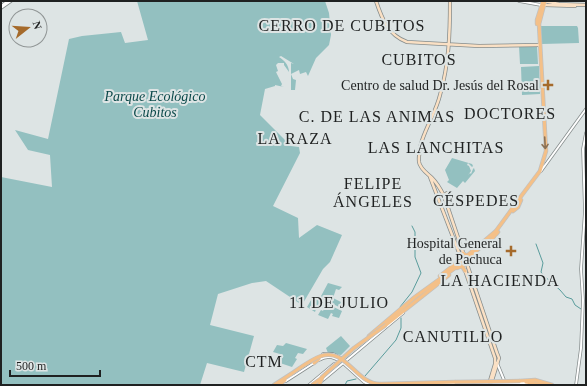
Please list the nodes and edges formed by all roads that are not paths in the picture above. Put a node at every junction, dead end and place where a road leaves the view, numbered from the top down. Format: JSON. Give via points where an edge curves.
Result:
{"nodes":[{"id":1,"x":9,"y":1,"type":"edge"},
{"id":2,"x":376,"y":1,"type":"edge"},
{"id":3,"x":450,"y":1,"type":"edge"},
{"id":4,"x":519,"y":1,"type":"edge"},
{"id":5,"x":522,"y":1,"type":"edge"},
{"id":6,"x":544,"y":3,"type":"edge"},
{"id":7,"x":585,"y":4,"type":"edge"},
{"id":8,"x":1,"y":6,"type":"edge"},
{"id":9,"x":441,"y":44,"type":"junction"},
{"id":10,"x":450,"y":44,"type":"junction"},
{"id":11,"x":456,"y":45,"type":"junction"},
{"id":12,"x":540,"y":45,"type":"junction"},
{"id":13,"x":448,"y":53,"type":"junction"},
{"id":14,"x":586,"y":108,"type":"edge"},
{"id":15,"x":586,"y":133,"type":"edge"},
{"id":16,"x":540,"y":171,"type":"junction"},
{"id":17,"x":429,"y":176,"type":"junction"},
{"id":18,"x":530,"y":186,"type":"junction"},
{"id":19,"x":450,"y":193,"type":"dead end"},
{"id":20,"x":444,"y":196,"type":"junction"},
{"id":21,"x":448,"y":224,"type":"junction"},
{"id":22,"x":454,"y":228,"type":"junction"},
{"id":23,"x":493,"y":235,"type":"junction"},
{"id":24,"x":490,"y":241,"type":"junction"},
{"id":25,"x":484,"y":244,"type":"junction"},
{"id":26,"x":464,"y":260,"type":"junction"},
{"id":27,"x":457,"y":268,"type":"junction"},
{"id":28,"x":466,"y":271,"type":"junction"},
{"id":29,"x":443,"y":276,"type":"junction"},
{"id":30,"x":433,"y":283,"type":"junction"},
{"id":31,"x":428,"y":292,"type":"junction"},
{"id":32,"x":406,"y":309,"type":"junction"},
{"id":33,"x":482,"y":314,"type":"junction"},
{"id":34,"x":380,"y":326,"type":"junction"},
{"id":35,"x":372,"y":333,"type":"junction"},
{"id":36,"x":372,"y":338,"type":"junction"},
{"id":37,"x":353,"y":349,"type":"junction"},
{"id":38,"x":347,"y":353,"type":"junction"},
{"id":39,"x":338,"y":355,"type":"junction"},
{"id":40,"x":332,"y":357,"type":"junction"},
{"id":41,"x":350,"y":358,"type":"junction"},
{"id":42,"x":343,"y":359,"type":"junction"},
{"id":43,"x":341,"y":362,"type":"junction"},
{"id":44,"x":314,"y":363,"type":"junction"},
{"id":45,"x":497,"y":363,"type":"junction"},
{"id":46,"x":333,"y":365,"type":"junction"},
{"id":47,"x":348,"y":366,"type":"junction"},
{"id":48,"x":338,"y":367,"type":"junction"},
{"id":49,"x":334,"y":370,"type":"junction"},
{"id":50,"x":355,"y":370,"type":"junction"},
{"id":51,"x":353,"y":373,"type":"junction"},
{"id":52,"x":291,"y":375,"type":"junction"},
{"id":53,"x":323,"y":377,"type":"junction"},
{"id":54,"x":280,"y":380,"type":"junction"},
{"id":55,"x":504,"y":380,"type":"junction"},
{"id":56,"x":531,"y":381,"type":"junction"},
{"id":57,"x":450,"y":383,"type":"edge"},
{"id":58,"x":490,"y":383,"type":"edge"},
{"id":59,"x":381,"y":384,"type":"edge"},
{"id":60,"x":506,"y":384,"type":"edge"},
{"id":61,"x":274,"y":385,"type":"edge"},
{"id":62,"x":279,"y":385,"type":"edge"},
{"id":63,"x":310,"y":385,"type":"edge"},
{"id":64,"x":317,"y":385,"type":"edge"},
{"id":65,"x":370,"y":385,"type":"edge"},
{"id":66,"x":375,"y":385,"type":"edge"},
{"id":67,"x":419,"y":385,"type":"edge"},
{"id":68,"x":543,"y":385,"type":"edge"},
{"id":69,"x":552,"y":385,"type":"edge"},
{"id":70,"x":576,"y":385,"type":"edge"}],
"edges":[{"from":1,"to":8,"type":"street"},
{"from":2,"to":9,"type":"main road","via":[[386,25],[399,38],[410,43]]},
{"from":3,"to":10,"type":"main road"},
{"from":4,"to":5,"type":"street"},
{"from":5,"to":6,"type":"street"},
{"from":6,"to":7,"type":"main road"},
{"from":6,"to":7,"type":"main road","via":[[570,6]]},
{"from":6,"to":12,"type":"main road","via":[[537,20]]},
{"from":9,"to":10,"type":"main road"},
{"from":9,"to":13,"type":"main road","via":[[448,47]]},
{"from":10,"to":11,"type":"main road"},
{"from":10,"to":13,"type":"main road"},
{"from":11,"to":12,"type":"main road"},
{"from":11,"to":13,"type":"main road","via":[[451,47]]},
{"from":12,"to":16,"type":"main road","one_way":true,"via":[[546,151]]},
{"from":13,"to":17,"type":"main road","via":[[440,97],[423,136],[419,157],[420,166]]},
{"from":14,"to":16,"type":"street"},
{"from":15,"to":70,"type":"street","via":[[581,269],[583,300]]},
{"from":16,"to":18,"type":"main road"},
{"from":17,"to":20,"type":"main road","via":[[440,187]]},
{"from":17,"to":21,"type":"main road"},
{"from":18,"to":23,"type":"main road"},
{"from":18,"to":24,"type":"main road","via":[[518,207]]},
{"from":19,"to":20,"type":"main road"},
{"from":20,"to":22,"type":"main road"},
{"from":21,"to":22,"type":"main road","via":[[448,216]]},
{"from":21,"to":26,"type":"main road"},
{"from":22,"to":26,"type":"main road"},
{"from":23,"to":25,"type":"main road"},
{"from":23,"to":26,"type":"main road","via":[[465,255]]},
{"from":24,"to":25,"type":"main road"},
{"from":24,"to":26,"type":"main road"},
{"from":25,"to":26,"type":"main road"},
{"from":26,"to":27,"type":"main road"},
{"from":26,"to":28,"type":"main road"},
{"from":26,"to":29,"type":"main road"},
{"from":26,"to":30,"type":"main road"},
{"from":26,"to":33,"type":"main road"},
{"from":27,"to":28,"type":"main road","via":[[462,266]]},
{"from":27,"to":31,"type":"main road"},
{"from":28,"to":33,"type":"main road"},
{"from":29,"to":30,"type":"main road"},
{"from":29,"to":31,"type":"main road"},
{"from":30,"to":34,"type":"main road"},
{"from":31,"to":32,"type":"main road"},
{"from":32,"to":36,"type":"street"},
{"from":32,"to":37,"type":"main road","bridge":true},
{"from":33,"to":45,"type":"main road","via":[[499,358]]},
{"from":33,"to":58,"type":"main road","via":[[495,361]]},
{"from":34,"to":35,"type":"main road"},
{"from":34,"to":36,"type":"main road"},
{"from":35,"to":37,"type":"street"},
{"from":35,"to":53,"type":"main road","bridge":true,"via":[[360,347]]},
{"from":36,"to":41,"type":"street"},
{"from":37,"to":38,"type":"street"},
{"from":37,"to":42,"type":"street"},
{"from":37,"to":44,"type":"main road","bridge":true,"via":[[342,357],[329,355]]},
{"from":37,"to":53,"type":"main road","bridge":true},
{"from":38,"to":39,"type":"street"},
{"from":38,"to":42,"type":"street"},
{"from":39,"to":42,"type":"street"},
{"from":39,"to":54,"type":"street","via":[[319,356]]},
{"from":40,"to":43,"type":"street"},
{"from":40,"to":44,"type":"street","via":[[322,358]]},
{"from":40,"to":46,"type":"street"},
{"from":41,"to":42,"type":"street"},
{"from":41,"to":47,"type":"street"},
{"from":42,"to":43,"type":"street"},
{"from":42,"to":43,"type":"street"},
{"from":42,"to":47,"type":"street"},
{"from":43,"to":46,"type":"street"},
{"from":43,"to":47,"type":"street"},
{"from":43,"to":48,"type":"street"},
{"from":43,"to":49,"type":"street"},
{"from":44,"to":62,"type":"street"},
{"from":45,"to":55,"type":"street"},
{"from":45,"to":58,"type":"main road"},
{"from":46,"to":63,"type":"street"},
{"from":47,"to":48,"type":"street"},
{"from":47,"to":50,"type":"street"},
{"from":47,"to":51,"type":"street"},
{"from":48,"to":49,"type":"street"},
{"from":49,"to":64,"type":"street"},
{"from":50,"to":51,"type":"street"},
{"from":50,"to":57,"type":"street","via":[[363,378],[376,383]]},
{"from":51,"to":65,"type":"street"},
{"from":52,"to":54,"type":"main road"},
{"from":52,"to":59,"type":"main road","bridge":true,"via":[[318,357],[331,355],[340,358],[365,380]]},
{"from":52,"to":62,"type":"main road"},
{"from":52,"to":66,"type":"main road","bridge":true,"via":[[319,358],[331,356],[339,359],[364,381]]},
{"from":53,"to":63,"type":"main road","bridge":true},
{"from":53,"to":64,"type":"main road","bridge":true},
{"from":54,"to":61,"type":"main road"},
{"from":55,"to":56,"type":"street"},
{"from":55,"to":58,"type":"street"},
{"from":56,"to":57,"type":"main road","bridge":true},
{"from":56,"to":60,"type":"street"},
{"from":56,"to":68,"type":"main road"},
{"from":56,"to":69,"type":"main road"},
{"from":57,"to":58,"type":"street"},
{"from":57,"to":59,"type":"main road"},
{"from":57,"to":67,"type":"street"},
{"from":58,"to":60,"type":"street"}]}
